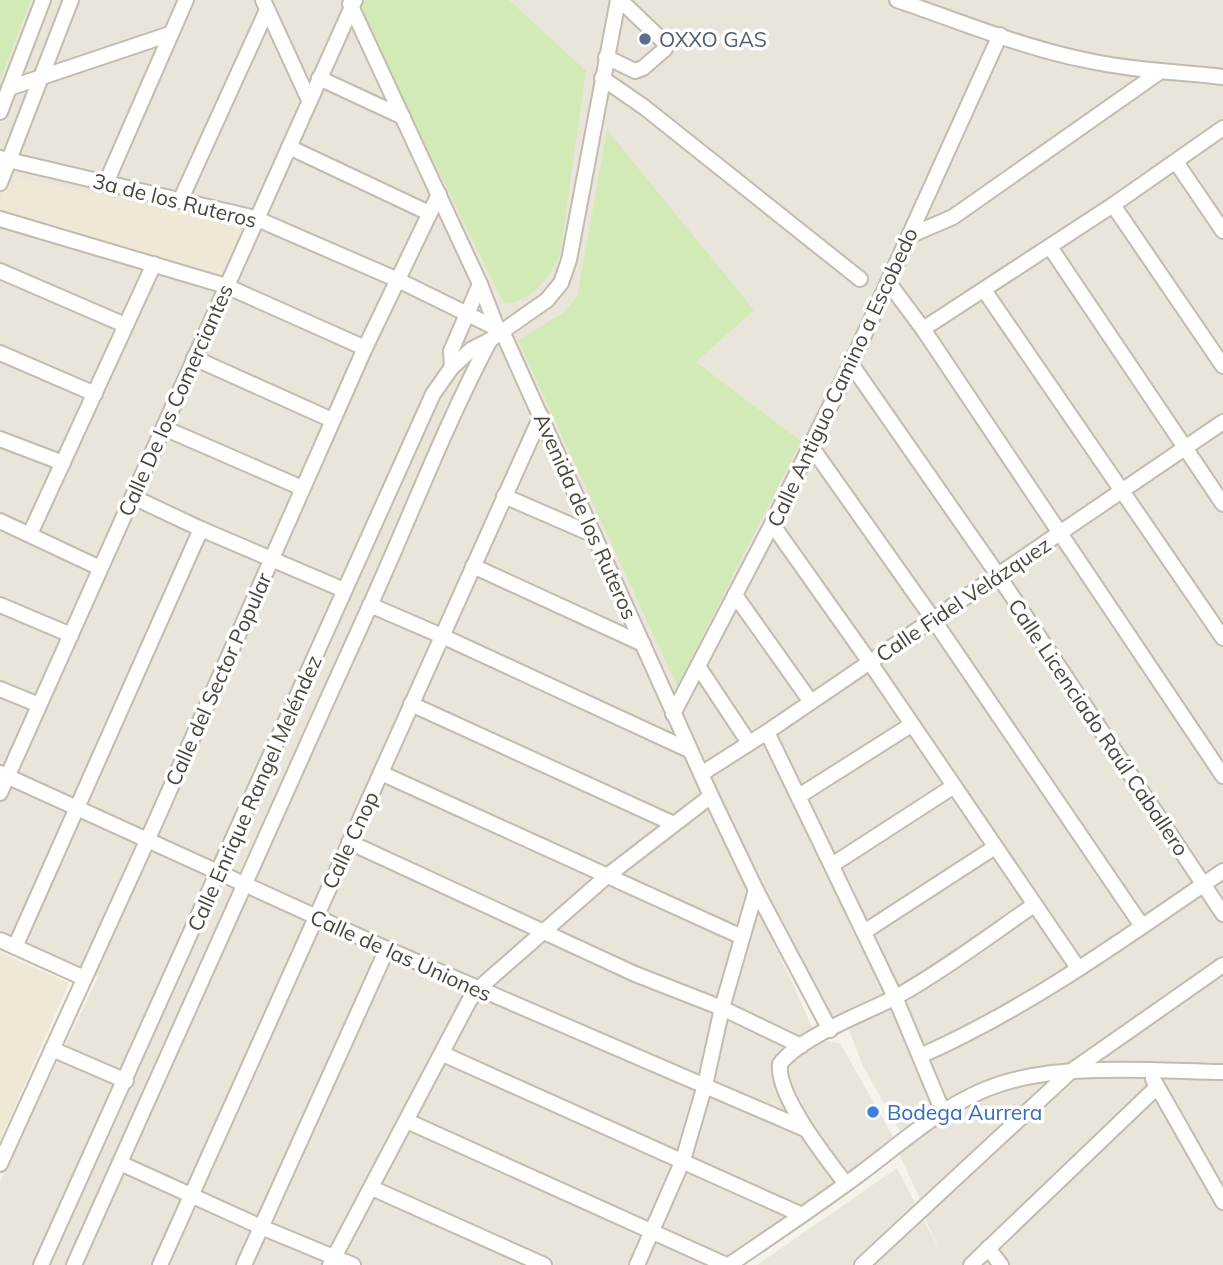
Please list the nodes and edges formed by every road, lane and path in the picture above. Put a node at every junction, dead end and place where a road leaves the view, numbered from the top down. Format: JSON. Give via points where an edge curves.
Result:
{"nodes":[{"id":1,"x":43,"y":0,"type":"edge"},
{"id":2,"x":71,"y":0,"type":"edge"},
{"id":3,"x":186,"y":0,"type":"edge"},
{"id":4,"x":619,"y":0,"type":"edge"},
{"id":5,"x":897,"y":0,"type":"edge"},
{"id":6,"x":352,"y":2,"type":"edge"},
{"id":7,"x":265,"y":5,"type":"edge"},
{"id":8,"x":170,"y":34,"type":"junction"},
{"id":9,"x":1000,"y":34,"type":"junction"},
{"id":10,"x":606,"y":57,"type":"junction"},
{"id":11,"x":1161,"y":71,"type":"junction"},
{"id":12,"x":1223,"y":77,"type":"edge"},
{"id":13,"x":39,"y":78,"type":"junction"},
{"id":14,"x":319,"y":78,"type":"junction"},
{"id":15,"x":602,"y":78,"type":"junction"},
{"id":16,"x":9,"y":88,"type":"junction"},
{"id":17,"x":309,"y":100,"type":"junction"},
{"id":18,"x":0,"y":112,"type":"edge"},
{"id":19,"x":403,"y":117,"type":"junction"},
{"id":20,"x":1223,"y":128,"type":"edge"},
{"id":21,"x":289,"y":147,"type":"junction"},
{"id":22,"x":4,"y":159,"type":"edge"},
{"id":23,"x":1176,"y":162,"type":"junction"},
{"id":24,"x":0,"y":183,"type":"edge"},
{"id":25,"x":106,"y":183,"type":"junction"},
{"id":26,"x":439,"y":194,"type":"junction"},
{"id":27,"x":180,"y":201,"type":"junction"},
{"id":28,"x":1113,"y":205,"type":"junction"},
{"id":29,"x":429,"y":213,"type":"junction"},
{"id":30,"x":255,"y":218,"type":"junction"},
{"id":31,"x":0,"y":219,"type":"edge"},
{"id":32,"x":1223,"y":231,"type":"edge"},
{"id":33,"x":909,"y":236,"type":"junction"},
{"id":34,"x":1050,"y":247,"type":"junction"},
{"id":35,"x":154,"y":264,"type":"junction"},
{"id":36,"x":0,"y":271,"type":"edge"},
{"id":37,"x":860,"y":279,"type":"dead end"},
{"id":38,"x":398,"y":280,"type":"junction"},
{"id":39,"x":888,"y":282,"type":"junction"},
{"id":40,"x":480,"y":284,"type":"junction"},
{"id":41,"x":226,"y":286,"type":"junction"},
{"id":42,"x":984,"y":290,"type":"junction"},
{"id":43,"x":467,"y":313,"type":"junction"},
{"id":44,"x":125,"y":325,"type":"junction"},
{"id":45,"x":923,"y":329,"type":"junction"},
{"id":46,"x":496,"y":333,"type":"junction"},
{"id":47,"x":365,"y":348,"type":"junction"},
{"id":48,"x":0,"y":353,"type":"edge"},
{"id":49,"x":194,"y":358,"type":"junction"},
{"id":50,"x":851,"y":364,"type":"junction"},
{"id":51,"x":1223,"y":366,"type":"edge"},
{"id":52,"x":452,"y":367,"type":"junction"},
{"id":53,"x":439,"y":384,"type":"junction"},
{"id":54,"x":95,"y":394,"type":"junction"},
{"id":55,"x":461,"y":396,"type":"junction"},
{"id":56,"x":541,"y":416,"type":"junction"},
{"id":57,"x":332,"y":420,"type":"junction"},
{"id":58,"x":1223,"y":422,"type":"edge"},
{"id":59,"x":164,"y":428,"type":"junction"},
{"id":60,"x":0,"y":439,"type":"edge"},
{"id":61,"x":810,"y":445,"type":"junction"},
{"id":62,"x":1185,"y":448,"type":"junction"},
{"id":63,"x":63,"y":463,"type":"junction"},
{"id":64,"x":302,"y":488,"type":"junction"},
{"id":65,"x":1122,"y":490,"type":"junction"},
{"id":66,"x":504,"y":496,"type":"junction"},
{"id":67,"x":133,"y":497,"type":"junction"},
{"id":68,"x":1223,"y":504,"type":"edge"},
{"id":69,"x":0,"y":521,"type":"edge"},
{"id":70,"x":772,"y":524,"type":"junction"},
{"id":71,"x":201,"y":529,"type":"junction"},
{"id":72,"x":1062,"y":533,"type":"junction"},
{"id":73,"x":30,"y":534,"type":"junction"},
{"id":74,"x":594,"y":535,"type":"junction"},
{"id":75,"x":271,"y":559,"type":"junction"},
{"id":76,"x":473,"y":566,"type":"junction"},
{"id":77,"x":100,"y":568,"type":"junction"},
{"id":78,"x":998,"y":575,"type":"junction"},
{"id":79,"x":344,"y":590,"type":"junction"},
{"id":80,"x":735,"y":595,"type":"junction"},
{"id":81,"x":0,"y":604,"type":"edge"},
{"id":82,"x":370,"y":605,"type":"junction"},
{"id":83,"x":933,"y":619,"type":"junction"},
{"id":84,"x":71,"y":635,"type":"junction"},
{"id":85,"x":442,"y":636,"type":"junction"},
{"id":86,"x":1223,"y":638,"type":"edge"},
{"id":87,"x":643,"y":644,"type":"junction"},
{"id":88,"x":869,"y":661,"type":"junction"},
{"id":89,"x":698,"y":666,"type":"junction"},
{"id":90,"x":0,"y":688,"type":"edge"},
{"id":91,"x":811,"y":702,"type":"junction"},
{"id":92,"x":411,"y":704,"type":"junction"},
{"id":93,"x":39,"y":705,"type":"junction"},
{"id":94,"x":673,"y":714,"type":"junction"},
{"id":95,"x":911,"y":725,"type":"junction"},
{"id":96,"x":767,"y":732,"type":"junction"},
{"id":97,"x":749,"y":743,"type":"junction"},
{"id":98,"x":689,"y":750,"type":"junction"},
{"id":99,"x":381,"y":773,"type":"junction"},
{"id":100,"x":4,"y":774,"type":"edge"},
{"id":101,"x":701,"y":774,"type":"junction"},
{"id":102,"x":1223,"y":776,"type":"edge"},
{"id":103,"x":954,"y":786,"type":"junction"},
{"id":104,"x":0,"y":793,"type":"edge"},
{"id":105,"x":710,"y":796,"type":"junction"},
{"id":106,"x":799,"y":796,"type":"junction"},
{"id":107,"x":78,"y":808,"type":"junction"},
{"id":108,"x":674,"y":824,"type":"junction"},
{"id":109,"x":147,"y":841,"type":"junction"},
{"id":110,"x":349,"y":842,"type":"junction"},
{"id":111,"x":995,"y":847,"type":"junction"},
{"id":112,"x":832,"y":864,"type":"junction"},
{"id":113,"x":1223,"y":871,"type":"edge"},
{"id":114,"x":218,"y":873,"type":"junction"},
{"id":115,"x":607,"y":876,"type":"junction"},
{"id":116,"x":243,"y":884,"type":"junction"},
{"id":117,"x":1204,"y":884,"type":"junction"},
{"id":118,"x":756,"y":890,"type":"junction"},
{"id":119,"x":1034,"y":905,"type":"junction"},
{"id":120,"x":1223,"y":914,"type":"edge"},
{"id":121,"x":315,"y":917,"type":"junction"},
{"id":122,"x":1142,"y":926,"type":"junction"},
{"id":123,"x":543,"y":931,"type":"junction"},
{"id":124,"x":864,"y":932,"type":"junction"},
{"id":125,"x":743,"y":937,"type":"junction"},
{"id":126,"x":0,"y":940,"type":"edge"},
{"id":127,"x":15,"y":947,"type":"junction"},
{"id":128,"x":387,"y":949,"type":"junction"},
{"id":129,"x":1223,"y":965,"type":"edge"},
{"id":130,"x":1078,"y":968,"type":"junction"},
{"id":131,"x":84,"y":978,"type":"junction"},
{"id":132,"x":478,"y":989,"type":"junction"},
{"id":133,"x":895,"y":997,"type":"junction"},
{"id":134,"x":722,"y":1008,"type":"junction"},
{"id":135,"x":830,"y":1030,"type":"junction"},
{"id":136,"x":801,"y":1046,"type":"junction"},
{"id":137,"x":52,"y":1049,"type":"junction"},
{"id":138,"x":443,"y":1054,"type":"junction"},
{"id":139,"x":920,"y":1056,"type":"junction"},
{"id":140,"x":1149,"y":1071,"type":"junction"},
{"id":141,"x":1070,"y":1072,"type":"junction"},
{"id":142,"x":1223,"y":1072,"type":"edge"},
{"id":143,"x":126,"y":1081,"type":"junction"},
{"id":144,"x":705,"y":1085,"type":"junction"},
{"id":145,"x":1157,"y":1087,"type":"junction"},
{"id":146,"x":943,"y":1112,"type":"junction"},
{"id":147,"x":407,"y":1121,"type":"junction"},
{"id":148,"x":805,"y":1129,"type":"junction"},
{"id":149,"x":683,"y":1160,"type":"junction"},
{"id":150,"x":120,"y":1163,"type":"junction"},
{"id":151,"x":0,"y":1164,"type":"edge"},
{"id":152,"x":846,"y":1184,"type":"junction"},
{"id":153,"x":372,"y":1188,"type":"junction"},
{"id":154,"x":191,"y":1195,"type":"junction"},
{"id":155,"x":1223,"y":1202,"type":"edge"},
{"id":156,"x":802,"y":1215,"type":"junction"},
{"id":157,"x":261,"y":1227,"type":"junction"},
{"id":158,"x":653,"y":1232,"type":"junction"},
{"id":159,"x":988,"y":1248,"type":"junction"},
{"id":160,"x":332,"y":1261,"type":"edge"},
{"id":161,"x":41,"y":1265,"type":"edge"},
{"id":162,"x":74,"y":1265,"type":"edge"},
{"id":163,"x":160,"y":1265,"type":"edge"},
{"id":164,"x":243,"y":1265,"type":"edge"},
{"id":165,"x":353,"y":1265,"type":"edge"},
{"id":166,"x":544,"y":1265,"type":"edge"},
{"id":167,"x":637,"y":1265,"type":"edge"},
{"id":168,"x":728,"y":1265,"type":"edge"},
{"id":169,"x":862,"y":1265,"type":"edge"},
{"id":170,"x":971,"y":1265,"type":"edge"},
{"id":171,"x":1000,"y":1265,"type":"edge"}],
"edges":[{"from":1,"to":16,"type":"street"},
{"from":2,"to":13,"type":"street"},
{"from":3,"to":8,"type":"street"},
{"from":4,"to":10,"type":"street","name":"Calle Enrique Rangel Meléndez"},
{"from":4,"to":10,"type":"street","via":[[665,48],[635,71]]},
{"from":5,"to":9,"type":"street"},
{"from":6,"to":14,"type":"street","name":"Calle De los Comerciantes"},
{"from":6,"to":19,"type":"street","name":"Avenida de los Ruteros"},
{"from":7,"to":17,"type":"street"},
{"from":7,"to":27,"type":"street"},
{"from":8,"to":13,"type":"street"},
{"from":8,"to":25,"type":"street"},
{"from":9,"to":11,"type":"street","via":[[1082,60]]},
{"from":9,"to":33,"type":"street","name":"Calle Antiguo Camino a Escobedo"},
{"from":10,"to":15,"type":"street","name":"Calle Enrique Rangel Meléndez"},
{"from":11,"to":12,"type":"street"},
{"from":11,"to":33,"type":"street","via":[[953,217]]},
{"from":13,"to":16,"type":"street"},
{"from":13,"to":22,"type":"street"},
{"from":14,"to":17,"type":"street","name":"Calle De los Comerciantes"},
{"from":14,"to":19,"type":"street"},
{"from":15,"to":37,"type":"street"},
{"from":15,"to":46,"type":"street","name":"Calle Enrique Rangel Meléndez","via":[[563,278],[547,300]]},
{"from":16,"to":18,"type":"street"},
{"from":17,"to":21,"type":"street","name":"Calle De los Comerciantes"},
{"from":19,"to":26,"type":"street","name":"Avenida de los Ruteros"},
{"from":20,"to":23,"type":"street"},
{"from":21,"to":29,"type":"street"},
{"from":21,"to":30,"type":"street","name":"Calle De los Comerciantes"},
{"from":22,"to":24,"type":"street"},
{"from":22,"to":25,"type":"street","name":"3a de los Ruteros"},
{"from":23,"to":28,"type":"street"},
{"from":23,"to":32,"type":"street"},
{"from":25,"to":27,"type":"street","name":"3a de los Ruteros"},
{"from":26,"to":29,"type":"street","name":"Calle del Sector Popular"},
{"from":26,"to":40,"type":"street","name":"Avenida de los Ruteros"},
{"from":27,"to":30,"type":"street","name":"3a de los Ruteros"},
{"from":28,"to":34,"type":"street"},
{"from":28,"to":51,"type":"street"},
{"from":29,"to":38,"type":"street","name":"Calle del Sector Popular"},
{"from":30,"to":38,"type":"street","name":"3a de los Ruteros"},
{"from":30,"to":41,"type":"street","name":"Calle De los Comerciantes"},
{"from":31,"to":35,"type":"street"},
{"from":33,"to":39,"type":"street","name":"Calle Antiguo Camino a Escobedo"},
{"from":34,"to":42,"type":"street"},
{"from":34,"to":62,"type":"street"},
{"from":35,"to":41,"type":"street"},
{"from":35,"to":44,"type":"street"},
{"from":36,"to":44,"type":"street"},
{"from":38,"to":43,"type":"street","name":"3a de los Ruteros"},
{"from":38,"to":47,"type":"street","name":"Calle del Sector Popular"},
{"from":39,"to":45,"type":"street"},
{"from":39,"to":50,"type":"street","name":"Calle Antiguo Camino a Escobedo"},
{"from":40,"to":43,"type":"street"},
{"from":40,"to":46,"type":"street","name":"Avenida de los Ruteros"},
{"from":41,"to":47,"type":"street"},
{"from":41,"to":49,"type":"street","name":"Calle De los Comerciantes"},
{"from":42,"to":45,"type":"street"},
{"from":42,"to":65,"type":"street"},
{"from":43,"to":46,"type":"street","name":"3a de los Ruteros"},
{"from":43,"to":52,"type":"street","via":[[452,351]]},
{"from":44,"to":54,"type":"street"},
{"from":45,"to":72,"type":"street"},
{"from":46,"to":52,"type":"street","name":"Calle Enrique Rangel Meléndez"},
{"from":46,"to":55,"type":"street","name":"Calle Enrique Rangel Meléndez"},
{"from":46,"to":56,"type":"street","name":"Avenida de los Ruteros"},
{"from":47,"to":57,"type":"street","name":"Calle del Sector Popular"},
{"from":48,"to":54,"type":"street"},
{"from":49,"to":57,"type":"street"},
{"from":49,"to":59,"type":"street","name":"Calle De los Comerciantes"},
{"from":50,"to":61,"type":"street","name":"Calle Antiguo Camino a Escobedo"},
{"from":50,"to":78,"type":"street","name":"Calle Licenciado Raúl Caballero"},
{"from":52,"to":53,"type":"street","name":"Calle Enrique Rangel Meléndez"},
{"from":53,"to":55,"type":"street","via":[[453,385]]},
{"from":53,"to":79,"type":"street","name":"Calle Enrique Rangel Meléndez"},
{"from":54,"to":63,"type":"street"},
{"from":55,"to":82,"type":"street","name":"Calle Enrique Rangel Meléndez"},
{"from":56,"to":66,"type":"street","name":"Calle Cnop"},
{"from":56,"to":74,"type":"street","name":"Avenida de los Ruteros"},
{"from":57,"to":64,"type":"street","name":"Calle del Sector Popular"},
{"from":58,"to":62,"type":"street","name":"Calle Fidel Velázquez"},
{"from":59,"to":64,"type":"street"},
{"from":59,"to":67,"type":"street","name":"Calle De los Comerciantes"},
{"from":60,"to":63,"type":"street"},
{"from":61,"to":70,"type":"street","name":"Calle Antiguo Camino a Escobedo"},
{"from":61,"to":83,"type":"street"},
{"from":62,"to":65,"type":"street","name":"Calle Fidel Velázquez"},
{"from":62,"to":68,"type":"street"},
{"from":63,"to":73,"type":"street"},
{"from":64,"to":75,"type":"street","name":"Calle del Sector Popular"},
{"from":65,"to":72,"type":"street","name":"Calle Fidel Velázquez"},
{"from":65,"to":86,"type":"street"},
{"from":66,"to":74,"type":"street"},
{"from":66,"to":76,"type":"street","name":"Calle Cnop"},
{"from":67,"to":71,"type":"street"},
{"from":67,"to":77,"type":"street","name":"Calle De los Comerciantes"},
{"from":69,"to":73,"type":"street"},
{"from":70,"to":80,"type":"street","name":"Calle Antiguo Camino a Escobedo"},
{"from":70,"to":88,"type":"street"},
{"from":71,"to":75,"type":"street"},
{"from":71,"to":107,"type":"street"},
{"from":72,"to":78,"type":"street","name":"Calle Fidel Velázquez"},
{"from":72,"to":102,"type":"street"},
{"from":73,"to":77,"type":"street"},
{"from":74,"to":87,"type":"street","name":"Avenida de los Ruteros"},
{"from":75,"to":79,"type":"street"},
{"from":75,"to":109,"type":"street","name":"Calle del Sector Popular"},
{"from":76,"to":85,"type":"street","name":"Calle Cnop"},
{"from":76,"to":87,"type":"street"},
{"from":77,"to":84,"type":"street","name":"Calle De los Comerciantes"},
{"from":78,"to":83,"type":"street","name":"Calle Fidel Velázquez"},
{"from":78,"to":117,"type":"street","name":"Calle Licenciado Raúl Caballero"},
{"from":79,"to":114,"type":"street","name":"Calle Enrique Rangel Meléndez"},
{"from":80,"to":89,"type":"street","name":"Calle Antiguo Camino a Escobedo"},
{"from":80,"to":91,"type":"street"},
{"from":81,"to":84,"type":"street"},
{"from":82,"to":85,"type":"street"},
{"from":82,"to":116,"type":"street","name":"Calle Enrique Rangel Meléndez"},
{"from":83,"to":88,"type":"street","name":"Calle Fidel Velázquez"},
{"from":83,"to":122,"type":"street"},
{"from":84,"to":93,"type":"street","name":"Calle De los Comerciantes"},
{"from":85,"to":92,"type":"street","name":"Calle Cnop"},
{"from":85,"to":98,"type":"street"},
{"from":87,"to":94,"type":"street","name":"Avenida de los Ruteros"},
{"from":88,"to":91,"type":"street","name":"Calle Fidel Velázquez"},
{"from":88,"to":95,"type":"street"},
{"from":89,"to":94,"type":"street","name":"Calle Antiguo Camino a Escobedo"},
{"from":89,"to":97,"type":"street"},
{"from":90,"to":93,"type":"street"},
{"from":91,"to":96,"type":"street","name":"Calle Fidel Velázquez"},
{"from":92,"to":99,"type":"street","name":"Calle Cnop"},
{"from":92,"to":108,"type":"street"},
{"from":93,"to":100,"type":"street","name":"Calle De los Comerciantes"},
{"from":94,"to":98,"type":"street","name":"Avenida de los Ruteros"},
{"from":95,"to":103,"type":"street"},
{"from":95,"to":106,"type":"street"},
{"from":96,"to":97,"type":"street","name":"Calle Fidel Velázquez"},
{"from":96,"to":106,"type":"street"},
{"from":97,"to":101,"type":"street","name":"Calle Fidel Velázquez"},
{"from":98,"to":101,"type":"street","name":"Avenida de los Ruteros"},
{"from":99,"to":110,"type":"street","name":"Calle Cnop"},
{"from":99,"to":115,"type":"street"},
{"from":100,"to":104,"type":"street","name":"Calle De los Comerciantes"},
{"from":100,"to":107,"type":"street","name":"Calle de las Uniones"},
{"from":101,"to":105,"type":"street","name":"Avenida de los Ruteros"},
{"from":103,"to":111,"type":"street"},
{"from":103,"to":112,"type":"street"},
{"from":105,"to":108,"type":"street"},
{"from":105,"to":118,"type":"street","name":"Avenida de los Ruteros"},
{"from":106,"to":112,"type":"street"},
{"from":107,"to":109,"type":"street","name":"Calle de las Uniones"},
{"from":107,"to":127,"type":"street"},
{"from":108,"to":115,"type":"street"},
{"from":109,"to":114,"type":"street","name":"Calle de las Uniones"},
{"from":109,"to":131,"type":"street","name":"Calle del Sector Popular"},
{"from":110,"to":121,"type":"street","name":"Calle Cnop"},
{"from":110,"to":123,"type":"street"},
{"from":111,"to":119,"type":"street"},
{"from":111,"to":124,"type":"street"},
{"from":112,"to":124,"type":"street"},
{"from":113,"to":117,"type":"street"},
{"from":114,"to":116,"type":"street","name":"Calle de las Uniones"},
{"from":114,"to":143,"type":"street","name":"Calle Enrique Rangel Meléndez"},
{"from":115,"to":123,"type":"street"},
{"from":115,"to":125,"type":"street"},
{"from":116,"to":121,"type":"street","name":"Calle de las Uniones"},
{"from":116,"to":150,"type":"street","name":"Calle Enrique Rangel Meléndez"},
{"from":117,"to":120,"type":"street","name":"Calle Licenciado Raúl Caballero"},
{"from":117,"to":122,"type":"street"},
{"from":118,"to":125,"type":"street"},
{"from":118,"to":135,"type":"street","name":"Avenida de los Ruteros"},
{"from":119,"to":130,"type":"street"},
{"from":119,"to":133,"type":"street"},
{"from":121,"to":128,"type":"street","name":"Calle de las Uniones"},
{"from":121,"to":154,"type":"street","name":"Calle Cnop"},
{"from":122,"to":130,"type":"street"},
{"from":123,"to":132,"type":"street"},
{"from":123,"to":134,"type":"street"},
{"from":124,"to":133,"type":"street"},
{"from":125,"to":134,"type":"street"},
{"from":126,"to":127,"type":"street"},
{"from":127,"to":131,"type":"street"},
{"from":128,"to":132,"type":"street","name":"Calle de las Uniones"},
{"from":128,"to":157,"type":"street"},
{"from":129,"to":141,"type":"street"},
{"from":130,"to":139,"type":"street","via":[[1002,1016]]},
{"from":131,"to":137,"type":"street","name":"Calle del Sector Popular"},
{"from":132,"to":138,"type":"street"},
{"from":132,"to":144,"type":"street","name":"Calle de las Uniones"},
{"from":133,"to":135,"type":"street"},
{"from":133,"to":139,"type":"street"},
{"from":134,"to":136,"type":"street"},
{"from":134,"to":144,"type":"street"},
{"from":135,"to":136,"type":"street"},
{"from":136,"to":148,"type":"street","via":[[783,1060],[780,1070]]},
{"from":137,"to":143,"type":"street"},
{"from":137,"to":151,"type":"street","name":"Calle del Sector Popular"},
{"from":138,"to":147,"type":"street"},
{"from":138,"to":149,"type":"street"},
{"from":139,"to":146,"type":"street"},
{"from":140,"to":141,"type":"street"},
{"from":140,"to":142,"type":"street"},
{"from":140,"to":145,"type":"street"},
{"from":141,"to":146,"type":"street","via":[[1002,1083]]},
{"from":141,"to":169,"type":"street"},
{"from":143,"to":161,"type":"street","name":"Calle Enrique Rangel Meléndez"},
{"from":144,"to":148,"type":"street","name":"Calle de las Uniones"},
{"from":144,"to":149,"type":"street"},
{"from":145,"to":155,"type":"street"},
{"from":145,"to":159,"type":"street"},
{"from":146,"to":152,"type":"street"},
{"from":147,"to":153,"type":"street"},
{"from":147,"to":158,"type":"street"},
{"from":148,"to":152,"type":"street"},
{"from":149,"to":156,"type":"street"},
{"from":149,"to":158,"type":"street"},
{"from":150,"to":154,"type":"street"},
{"from":150,"to":162,"type":"street","name":"Calle Enrique Rangel Meléndez"},
{"from":152,"to":156,"type":"street"},
{"from":153,"to":160,"type":"street"},
{"from":153,"to":166,"type":"street"},
{"from":154,"to":157,"type":"street"},
{"from":154,"to":163,"type":"street","name":"Calle Cnop"},
{"from":156,"to":168,"type":"street"},
{"from":157,"to":160,"type":"street"},
{"from":157,"to":164,"type":"street"},
{"from":158,"to":167,"type":"street"},
{"from":158,"to":168,"type":"street"},
{"from":159,"to":170,"type":"street"},
{"from":159,"to":171,"type":"street"},
{"from":160,"to":165,"type":"street"}]}
